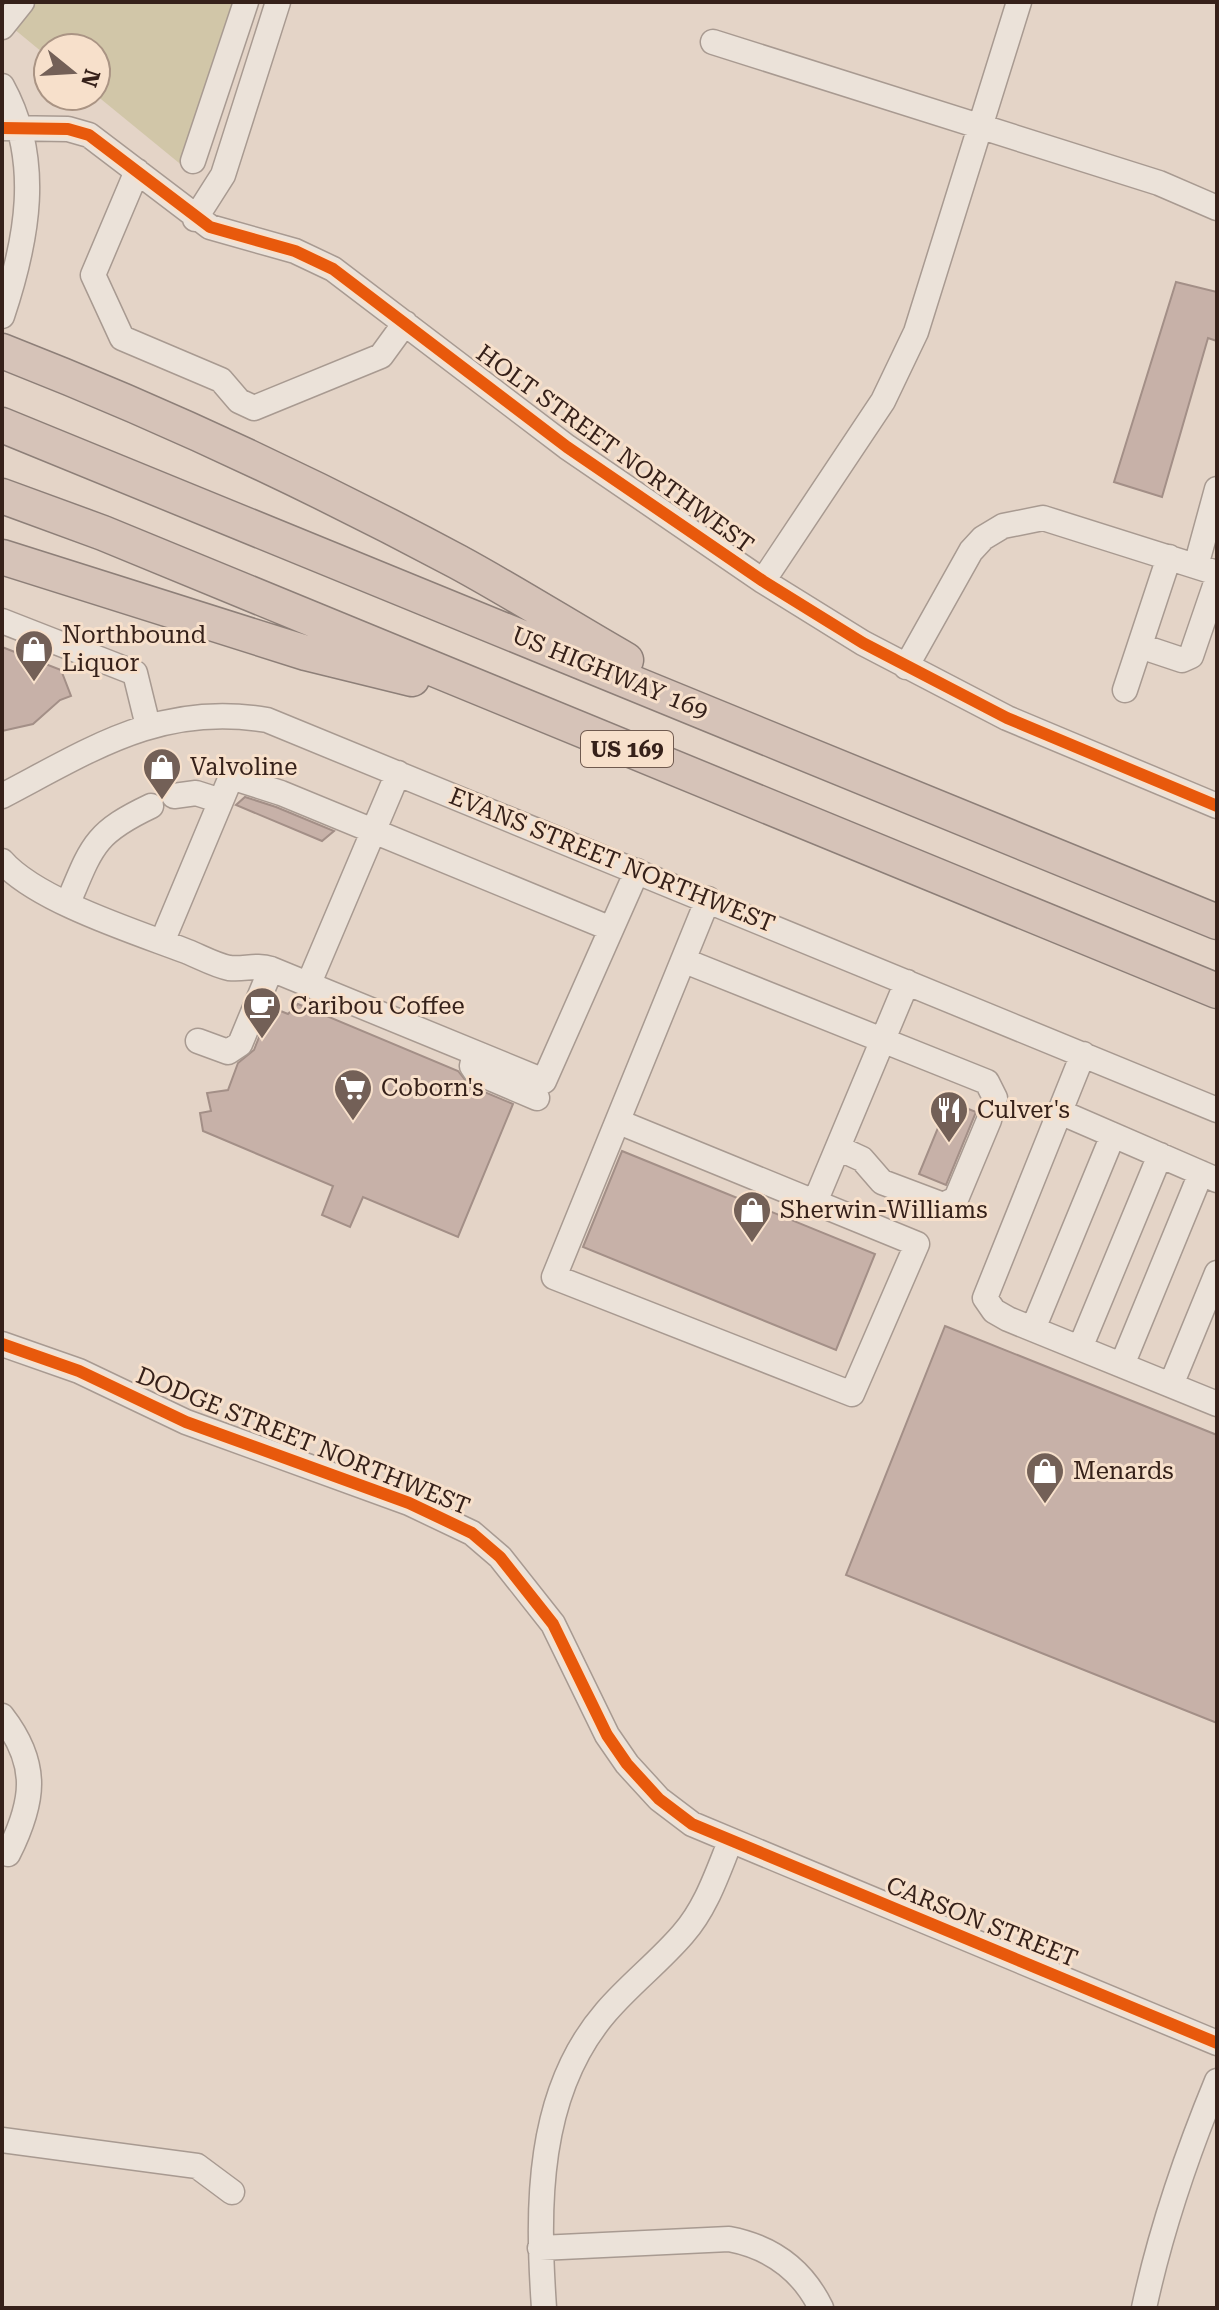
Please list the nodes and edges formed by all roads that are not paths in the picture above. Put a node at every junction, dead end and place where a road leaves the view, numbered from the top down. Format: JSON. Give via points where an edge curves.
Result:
{"nodes":[{"id":1,"x":22,"y":2,"type":"edge"},
{"id":2,"x":246,"y":2,"type":"edge"},
{"id":3,"x":278,"y":2,"type":"edge"},
{"id":4,"x":1019,"y":2,"type":"edge"},
{"id":5,"x":2,"y":27,"type":"edge"},
{"id":6,"x":713,"y":42,"type":"dead end"},
{"id":7,"x":2,"y":86,"type":"edge"},
{"id":8,"x":981,"y":127,"type":"junction"},
{"id":9,"x":11,"y":128,"type":"edge"},
{"id":10,"x":193,"y":161,"type":"dead end"},
{"id":11,"x":137,"y":171,"type":"junction"},
{"id":12,"x":1217,"y":208,"type":"edge"},
{"id":13,"x":195,"y":219,"type":"junction"},
{"id":14,"x":2,"y":316,"type":"edge"},
{"id":15,"x":405,"y":323,"type":"junction"},
{"id":16,"x":2,"y":351,"type":"edge"},
{"id":17,"x":2,"y":425,"type":"edge"},
{"id":18,"x":1217,"y":489,"type":"edge"},
{"id":19,"x":2,"y":496,"type":"edge"},
{"id":20,"x":1212,"y":526,"type":"edge"},
{"id":21,"x":2,"y":557,"type":"edge"},
{"id":22,"x":1169,"y":557,"type":"junction"},
{"id":23,"x":1206,"y":569,"type":"edge"},
{"id":24,"x":1217,"y":580,"type":"edge"},
{"id":25,"x":763,"y":581,"type":"junction"},
{"id":26,"x":2,"y":621,"type":"edge"},
{"id":27,"x":1140,"y":646,"type":"junction"},
{"id":28,"x":906,"y":667,"type":"junction"},
{"id":29,"x":1125,"y":690,"type":"dead end"},
{"id":30,"x":523,"y":706,"type":"junction"},
{"id":31,"x":733,"y":723,"type":"junction"},
{"id":32,"x":148,"y":726,"type":"junction"},
{"id":33,"x":398,"y":773,"type":"junction"},
{"id":34,"x":2,"y":796,"type":"edge"},
{"id":35,"x":174,"y":796,"type":"dead end"},
{"id":36,"x":221,"y":801,"type":"junction"},
{"id":37,"x":151,"y":806,"type":"dead end"},
{"id":38,"x":1217,"y":806,"type":"edge"},
{"id":39,"x":373,"y":832,"type":"junction"},
{"id":40,"x":2,"y":861,"type":"edge"},
{"id":41,"x":637,"y":871,"type":"junction"},
{"id":42,"x":708,"y":899,"type":"junction"},
{"id":43,"x":68,"y":903,"type":"junction"},
{"id":44,"x":1217,"y":922,"type":"edge"},
{"id":45,"x":609,"y":928,"type":"junction"},
{"id":46,"x":162,"y":942,"type":"junction"},
{"id":47,"x":685,"y":961,"type":"junction"},
{"id":48,"x":271,"y":969,"type":"junction"},
{"id":49,"x":907,"y":982,"type":"junction"},
{"id":50,"x":309,"y":983,"type":"junction"},
{"id":51,"x":1217,"y":991,"type":"edge"},
{"id":52,"x":198,"y":1041,"type":"dead end"},
{"id":53,"x":883,"y":1042,"type":"junction"},
{"id":54,"x":475,"y":1053,"type":"junction"},
{"id":55,"x":1083,"y":1054,"type":"junction"},
{"id":56,"x":537,"y":1098,"type":"dead end"},
{"id":57,"x":1217,"y":1110,"type":"edge"},
{"id":58,"x":1060,"y":1112,"type":"junction"},
{"id":59,"x":619,"y":1122,"type":"junction"},
{"id":60,"x":1113,"y":1135,"type":"junction"},
{"id":61,"x":838,"y":1148,"type":"junction"},
{"id":62,"x":1160,"y":1155,"type":"junction"},
{"id":63,"x":1209,"y":1176,"type":"edge"},
{"id":64,"x":815,"y":1202,"type":"junction"},
{"id":65,"x":1217,"y":1273,"type":"edge"},
{"id":66,"x":1033,"y":1329,"type":"junction"},
{"id":67,"x":2,"y":1344,"type":"edge"},
{"id":68,"x":1080,"y":1348,"type":"junction"},
{"id":69,"x":1122,"y":1365,"type":"junction"},
{"id":70,"x":1171,"y":1385,"type":"junction"},
{"id":71,"x":1216,"y":1401,"type":"edge"},
{"id":72,"x":2,"y":1716,"type":"edge"},
{"id":73,"x":730,"y":1842,"type":"junction"},
{"id":74,"x":8,"y":1854,"type":"dead end"},
{"id":75,"x":1217,"y":2043,"type":"edge"},
{"id":76,"x":1217,"y":2081,"type":"edge"},
{"id":77,"x":2,"y":2140,"type":"edge"},
{"id":78,"x":232,"y":2192,"type":"dead end"},
{"id":79,"x":540,"y":2248,"type":"junction"},
{"id":80,"x":544,"y":2308,"type":"edge"},
{"id":81,"x":821,"y":2308,"type":"edge"},
{"id":82,"x":1144,"y":2308,"type":"edge"}],
"edges":[{"from":1,"to":5,"type":"street"},
{"from":2,"to":10,"type":"street"},
{"from":3,"to":13,"type":"street","via":[[223,175]]},
{"from":4,"to":8,"type":"street"},
{"from":6,"to":8,"type":"street"},
{"from":7,"to":9,"type":"street"},
{"from":8,"to":12,"type":"street","via":[[1159,183]]},
{"from":8,"to":25,"type":"street","via":[[930,296],[900,368]]},
{"from":9,"to":11,"type":"street","name":"HOLT STREET NORTHWEST","via":[[80,131]]},
{"from":9,"to":14,"type":"street","via":[[27,169],[27,213]]},
{"from":11,"to":13,"type":"street","name":"HOLT STREET NORTHWEST"},
{"from":11,"to":15,"type":"street","via":[[93,275],[122,338],[212,375],[254,408],[381,356]]},
{"from":13,"to":15,"type":"street","name":"HOLT STREET NORTHWEST","via":[[320,261]]},
{"from":15,"to":25,"type":"street","name":"HOLT STREET NORTHWEST","via":[[567,447]]},
{"from":16,"to":31,"type":"highway","via":[[265,463],[460,563]]},
{"from":17,"to":31,"type":"highway","name":"US HIGHWAY 169","number":"US 169"},
{"from":18,"to":20,"type":"street"},
{"from":19,"to":30,"type":"highway","number":"US 169"},
{"from":20,"to":23,"type":"street"},
{"from":21,"to":30,"type":"highway","via":[[306,653]]},
{"from":22,"to":23,"type":"street"},
{"from":22,"to":27,"type":"street"},
{"from":22,"to":28,"type":"street","via":[[1058,521],[1025,519],[1003,526],[971,551]]},
{"from":24,"to":27,"type":"street","via":[[1191,656],[1182,660]]},
{"from":25,"to":28,"type":"street","name":"HOLT STREET NORTHWEST"},
{"from":26,"to":32,"type":"street","via":[[135,673]]},
{"from":27,"to":29,"type":"street"},
{"from":28,"to":38,"type":"street","name":"HOLT STREET NORTHWEST","via":[[1007,718]]},
{"from":30,"to":51,"type":"highway","number":"US 169"},
{"from":31,"to":44,"type":"highway","name":"US HIGHWAY 169","number":"US 169"},
{"from":32,"to":33,"type":"street","name":"EVANS STREET NORTHWEST","via":[[197,716],[267,720]]},
{"from":32,"to":34,"type":"street","name":"EVANS STREET NORTHWEST","via":[[104,741]]},
{"from":33,"to":39,"type":"street"},
{"from":33,"to":41,"type":"street","name":"EVANS STREET NORTHWEST"},
{"from":35,"to":36,"type":"street","via":[[196,793]]},
{"from":36,"to":39,"type":"street","via":[[231,777]]},
{"from":36,"to":46,"type":"street"},
{"from":37,"to":43,"type":"street","via":[[118,822],[97,841]]},
{"from":39,"to":45,"type":"street"},
{"from":39,"to":50,"type":"street"},
{"from":40,"to":43,"type":"street","via":[[29,884]]},
{"from":41,"to":42,"type":"street","name":"EVANS STREET NORTHWEST"},
{"from":41,"to":45,"type":"street"},
{"from":42,"to":47,"type":"street"},
{"from":42,"to":49,"type":"street","name":"EVANS STREET NORTHWEST"},
{"from":43,"to":46,"type":"street"},
{"from":45,"to":54,"type":"street","via":[[544,1081]]},
{"from":46,"to":48,"type":"street","via":[[229,968]]},
{"from":47,"to":53,"type":"street"},
{"from":47,"to":59,"type":"street"},
{"from":48,"to":50,"type":"street"},
{"from":48,"to":52,"type":"street","via":[[240,1044],[228,1052]]},
{"from":49,"to":53,"type":"street"},
{"from":49,"to":55,"type":"street","name":"EVANS STREET NORTHWEST"},
{"from":50,"to":54,"type":"street"},
{"from":53,"to":61,"type":"street"},
{"from":53,"to":61,"type":"street","via":[[987,1082],[995,1098],[956,1199],[943,1205],[882,1182],[862,1159]]},
{"from":54,"to":56,"type":"street","via":[[476,1072]]},
{"from":55,"to":57,"type":"street","name":"EVANS STREET NORTHWEST"},
{"from":55,"to":58,"type":"street"},
{"from":58,"to":60,"type":"street"},
{"from":58,"to":66,"type":"street","via":[[985,1298],[994,1311]]},
{"from":59,"to":64,"type":"street"},
{"from":59,"to":64,"type":"street","via":[[554,1277],[852,1394],[917,1244]]},
{"from":60,"to":62,"type":"street"},
{"from":60,"to":66,"type":"street"},
{"from":61,"to":64,"type":"street"},
{"from":62,"to":63,"type":"street"},
{"from":62,"to":68,"type":"street"},
{"from":63,"to":69,"type":"street"},
{"from":65,"to":70,"type":"street"},
{"from":66,"to":68,"type":"street"},
{"from":67,"to":73,"type":"street","name":"DODGE STREET NORTHWEST","via":[[79,1371],[186,1422],[409,1503],[472,1533],[510,1568],[553,1624],[607,1735],[627,1764],[659,1799],[692,1824]]},
{"from":68,"to":69,"type":"street"},
{"from":69,"to":70,"type":"street"},
{"from":70,"to":71,"type":"street"},
{"from":72,"to":74,"type":"street","via":[[20,1746],[31,1787],[25,1820]]},
{"from":73,"to":75,"type":"street","name":"CARSON STREET"},
{"from":73,"to":79,"type":"street","via":[[708,1897],[684,1933],[604,2014],[578,2051],[557,2103],[540,2189]]},
{"from":76,"to":82,"type":"street","via":[[1160,2235]]},
{"from":77,"to":78,"type":"street","via":[[197,2166]]},
{"from":79,"to":80,"type":"street"},
{"from":79,"to":81,"type":"street","via":[[729,2239],[751,2243],[800,2275]]}]}
